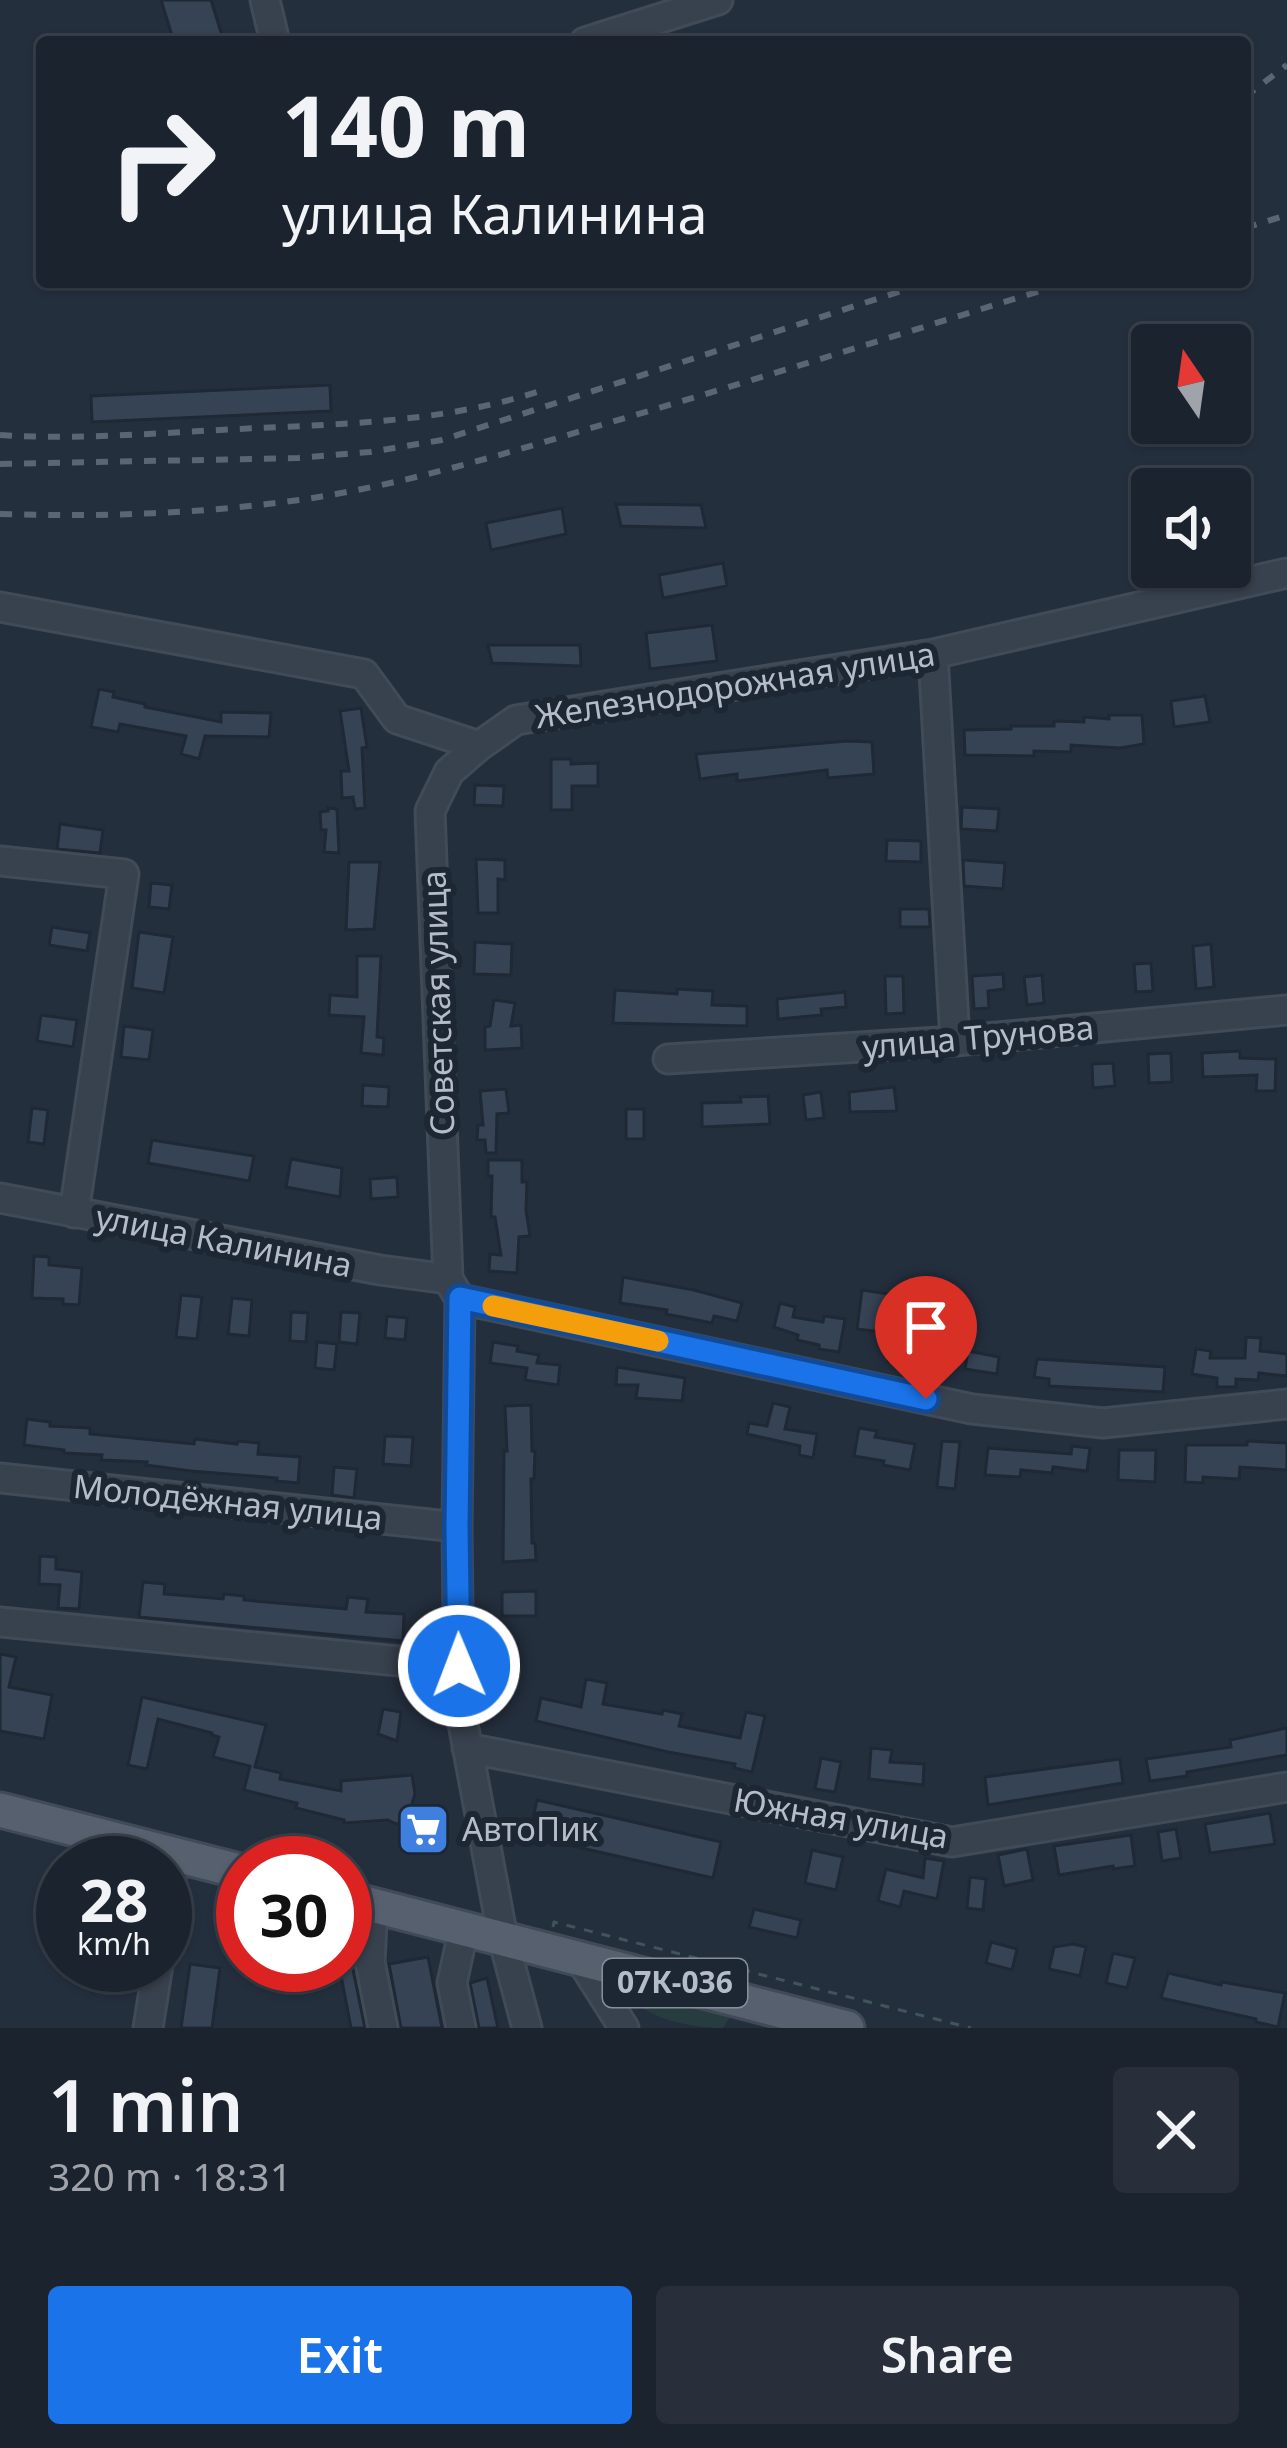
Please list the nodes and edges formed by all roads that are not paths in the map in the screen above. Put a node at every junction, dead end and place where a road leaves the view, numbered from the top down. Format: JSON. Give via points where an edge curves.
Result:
{"nodes":[{"id":1,"x":265,"y":0,"type":"edge"},
{"id":2,"x":718,"y":0,"type":"edge"},
{"id":3,"x":274,"y":36,"type":"edge"},
{"id":4,"x":604,"y":36,"type":"edge"},
{"id":5,"x":1287,"y":573,"type":"edge"},
{"id":6,"x":0,"y":607,"type":"edge"},
{"id":7,"x":933,"y":654,"type":"junction"},
{"id":8,"x":479,"y":746,"type":"junction"},
{"id":9,"x":0,"y":861,"type":"edge"},
{"id":10,"x":1287,"y":1010,"type":"edge"},
{"id":11,"x":955,"y":1041,"type":"junction"},
{"id":12,"x":668,"y":1059,"type":"dead end"},
{"id":13,"x":0,"y":1198,"type":"edge"},
{"id":14,"x":74,"y":1213,"type":"junction"},
{"id":15,"x":454,"y":1288,"type":"junction"},
{"id":16,"x":1287,"y":1404,"type":"edge"},
{"id":17,"x":0,"y":1478,"type":"edge"},
{"id":18,"x":457,"y":1527,"type":"junction"},
{"id":19,"x":0,"y":1622,"type":"edge"},
{"id":20,"x":459,"y":1666,"type":"junction"},
{"id":21,"x":467,"y":1748,"type":"junction"},
{"id":22,"x":1287,"y":1787,"type":"edge"},
{"id":23,"x":0,"y":1810,"type":"edge"},
{"id":24,"x":101,"y":1836,"type":"edge"},
{"id":25,"x":372,"y":1905,"type":"edge"},
{"id":26,"x":464,"y":1928,"type":"junction"},
{"id":27,"x":503,"y":1938,"type":"junction"},
{"id":28,"x":580,"y":1959,"type":"junction"},
{"id":29,"x":372,"y":1972,"type":"edge"},
{"id":30,"x":154,"y":1992,"type":"edge"},
{"id":31,"x":795,"y":2022,"type":"edge"},
{"id":32,"x":148,"y":2028,"type":"edge"},
{"id":33,"x":383,"y":2028,"type":"edge"},
{"id":34,"x":461,"y":2028,"type":"edge"},
{"id":35,"x":527,"y":2028,"type":"edge"},
{"id":36,"x":623,"y":2028,"type":"edge"},
{"id":37,"x":847,"y":2028,"type":"edge"}],
"edges":[{"from":1,"to":3,"type":"street"},
{"from":2,"to":4,"type":"street"},
{"from":5,"to":7,"type":"street","name":"Железнодорожная улица"},
{"from":6,"to":8,"type":"street","via":[[364,674],[397,719]]},
{"from":7,"to":8,"type":"street","name":"Железнодорожная улица","via":[[516,720]]},
{"from":7,"to":11,"type":"street"},
{"from":8,"to":15,"type":"street","name":"Советская улица","via":[[449,772],[430,811]]},
{"from":9,"to":14,"type":"street","via":[[124,874]]},
{"from":10,"to":11,"type":"street","name":"улица Трунова"},
{"from":11,"to":12,"type":"street","name":"улица Трунова"},
{"from":13,"to":14,"type":"street","name":"улица Калинина"},
{"from":14,"to":15,"type":"street","name":"улица Калинина"},
{"from":15,"to":16,"type":"street","name":"улица Калинина","via":[[972,1409],[1103,1423]]},
{"from":15,"to":18,"type":"street","name":"Советская улица"},
{"from":17,"to":18,"type":"street","name":"Молодёжная улица"},
{"from":18,"to":20,"type":"street","name":"Советская улица"},
{"from":19,"to":20,"type":"street"},
{"from":20,"to":21,"type":"street","name":"Советская улица"},
{"from":21,"to":22,"type":"street","name":"Южная улица","via":[[952,1842]]},
{"from":21,"to":27,"type":"street","name":"Советская улица"},
{"from":23,"to":24,"type":"main road"},
{"from":25,"to":26,"type":"main road","number":"07К-036"},
{"from":26,"to":27,"type":"main road","number":"07К-036"},
{"from":26,"to":34,"type":"street","via":[[452,1983]]},
{"from":27,"to":28,"type":"main road","number":"07К-036"},
{"from":27,"to":35,"type":"street","name":"Советская улица"},
{"from":28,"to":31,"type":"main road","number":"07К-036"},
{"from":28,"to":36,"type":"street"},
{"from":29,"to":33,"type":"street"},
{"from":30,"to":32,"type":"street"},
{"from":31,"to":37,"type":"main road","number":"07К-036"}]}
